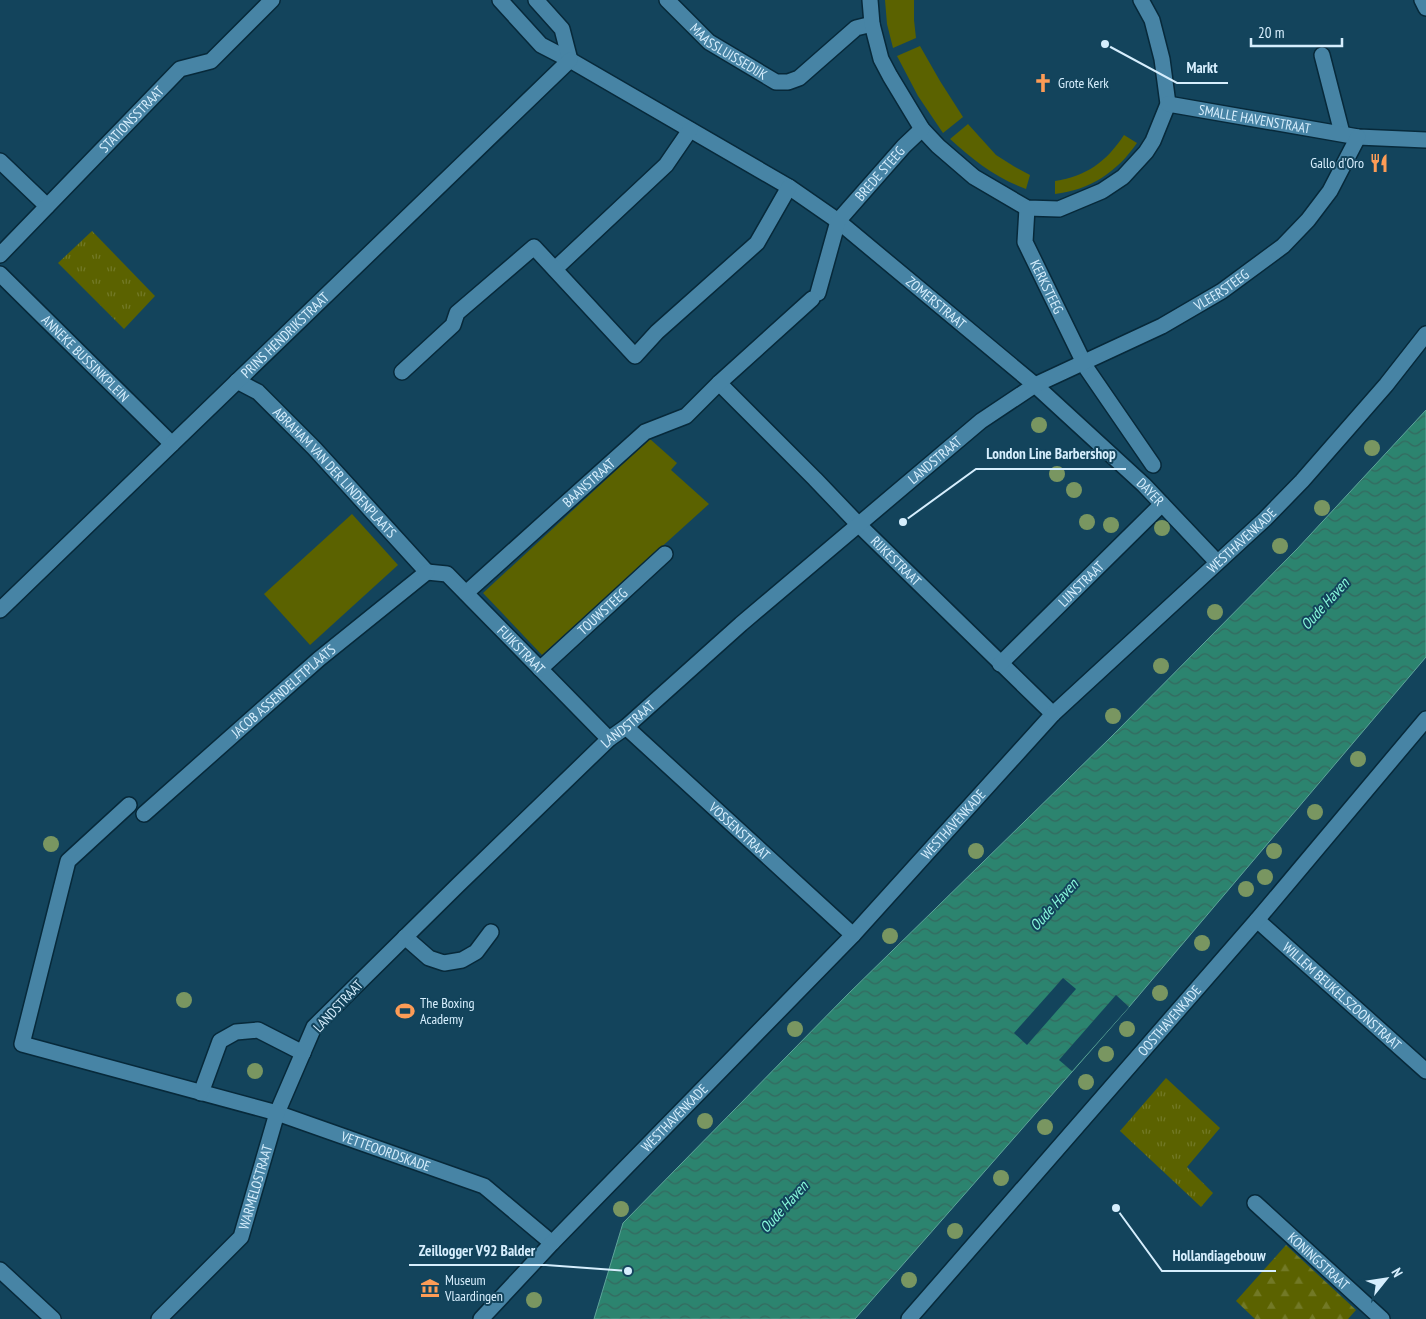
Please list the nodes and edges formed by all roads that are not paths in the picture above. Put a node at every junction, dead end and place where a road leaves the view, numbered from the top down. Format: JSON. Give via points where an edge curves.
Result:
{"nodes":[{"id":1,"x":272,"y":0,"type":"edge"},
{"id":2,"x":500,"y":0,"type":"edge"},
{"id":3,"x":536,"y":0,"type":"edge"},
{"id":4,"x":667,"y":0,"type":"edge"},
{"id":5,"x":870,"y":0,"type":"edge"},
{"id":6,"x":1141,"y":0,"type":"edge"},
{"id":7,"x":1422,"y":0,"type":"edge"},
{"id":8,"x":1426,"y":8,"type":"edge"},
{"id":9,"x":872,"y":24,"type":"junction"},
{"id":10,"x":1322,"y":55,"type":"dead end"},
{"id":11,"x":570,"y":60,"type":"junction"},
{"id":12,"x":1168,"y":104,"type":"junction"},
{"id":13,"x":922,"y":129,"type":"junction"},
{"id":14,"x":690,"y":130,"type":"junction"},
{"id":15,"x":1342,"y":133,"type":"junction"},
{"id":16,"x":1358,"y":137,"type":"junction"},
{"id":17,"x":1426,"y":140,"type":"edge"},
{"id":18,"x":0,"y":161,"type":"edge"},
{"id":19,"x":789,"y":187,"type":"junction"},
{"id":20,"x":47,"y":206,"type":"junction"},
{"id":21,"x":1027,"y":208,"type":"junction"},
{"id":22,"x":838,"y":221,"type":"junction"},
{"id":23,"x":0,"y":255,"type":"edge"},
{"id":24,"x":555,"y":270,"type":"junction"},
{"id":25,"x":0,"y":274,"type":"edge"},
{"id":26,"x":1426,"y":334,"type":"edge"},
{"id":27,"x":1085,"y":366,"type":"junction"},
{"id":28,"x":402,"y":372,"type":"dead end"},
{"id":29,"x":237,"y":381,"type":"junction"},
{"id":30,"x":719,"y":383,"type":"junction"},
{"id":31,"x":1035,"y":385,"type":"junction"},
{"id":32,"x":172,"y":444,"type":"junction"},
{"id":33,"x":1153,"y":465,"type":"dead end"},
{"id":34,"x":1162,"y":504,"type":"junction"},
{"id":35,"x":858,"y":524,"type":"junction"},
{"id":36,"x":665,"y":554,"type":"dead end"},
{"id":37,"x":1217,"y":562,"type":"junction"},
{"id":38,"x":427,"y":572,"type":"junction"},
{"id":39,"x":466,"y":593,"type":"junction"},
{"id":40,"x":0,"y":610,"type":"edge"},
{"id":41,"x":1000,"y":664,"type":"junction"},
{"id":42,"x":540,"y":669,"type":"junction"},
{"id":43,"x":1053,"y":714,"type":"junction"},
{"id":44,"x":1426,"y":719,"type":"edge"},
{"id":45,"x":626,"y":727,"type":"junction"},
{"id":46,"x":609,"y":739,"type":"junction"},
{"id":47,"x":129,"y":805,"type":"dead end"},
{"id":48,"x":144,"y":814,"type":"dead end"},
{"id":49,"x":1257,"y":920,"type":"junction"},
{"id":50,"x":491,"y":932,"type":"dead end"},
{"id":51,"x":853,"y":935,"type":"junction"},
{"id":52,"x":405,"y":937,"type":"junction"},
{"id":53,"x":303,"y":1053,"type":"junction"},
{"id":54,"x":1426,"y":1071,"type":"edge"},
{"id":55,"x":202,"y":1093,"type":"junction"},
{"id":56,"x":278,"y":1113,"type":"junction"},
{"id":57,"x":1255,"y":1203,"type":"dead end"},
{"id":58,"x":552,"y":1242,"type":"junction"},
{"id":59,"x":0,"y":1270,"type":"edge"},
{"id":60,"x":53,"y":1319,"type":"edge"},
{"id":61,"x":159,"y":1319,"type":"edge"},
{"id":62,"x":481,"y":1319,"type":"edge"},
{"id":63,"x":909,"y":1319,"type":"edge"},
{"id":64,"x":1382,"y":1319,"type":"edge"}],
"edges":[{"from":1,"to":20,"type":"street","name":"STATIONSSTRAAT","via":[[211,61],[180,69]]},
{"from":2,"to":11,"type":"street","name":"ZOMERSTRAAT","via":[[540,45]]},
{"from":3,"to":11,"type":"street","via":[[562,29]]},
{"from":4,"to":9,"type":"street","name":"MAASSLUISSEDIJK","via":[[709,42],[776,82],[799,78],[856,28]]},
{"from":5,"to":9,"type":"street"},
{"from":6,"to":12,"type":"street","via":[[1152,20],[1162,59]]},
{"from":7,"to":8,"type":"street"},
{"from":9,"to":13,"type":"street","via":[[890,76]]},
{"from":10,"to":15,"type":"street"},
{"from":11,"to":14,"type":"street","name":"ZOMERSTRAAT"},
{"from":11,"to":29,"type":"street","name":"PRINS HENDRIKSTRAAT"},
{"from":12,"to":15,"type":"street","name":"SMALLE HAVENSTRAAT"},
{"from":12,"to":21,"type":"street","via":[[1146,152],[1123,176],[1102,190],[1059,209]]},
{"from":13,"to":21,"type":"street","via":[[974,177]]},
{"from":13,"to":22,"type":"street","name":"BREDE STEEG"},
{"from":14,"to":19,"type":"street","name":"ZOMERSTRAAT"},
{"from":14,"to":24,"type":"street","via":[[666,165]]},
{"from":15,"to":16,"type":"street","name":"SMALLE HAVENSTRAAT"},
{"from":16,"to":17,"type":"street","name":"SMALLE HAVENSTRAAT"},
{"from":16,"to":27,"type":"street","name":"VLEERSTEEG","via":[[1330,191],[1283,246],[1222,290]]},
{"from":18,"to":20,"type":"street"},
{"from":19,"to":22,"type":"street","name":"ZOMERSTRAAT"},
{"from":19,"to":24,"type":"street","via":[[757,243],[656,332],[635,356]]},
{"from":20,"to":23,"type":"street","name":"STATIONSSTRAAT"},
{"from":21,"to":27,"type":"street","name":"KERKSTEEG","via":[[1025,242]]},
{"from":22,"to":30,"type":"street","name":"BAANSTRAAT","via":[[815,296]]},
{"from":22,"to":31,"type":"street","name":"ZOMERSTRAAT"},
{"from":24,"to":28,"type":"street","via":[[534,247],[457,313],[452,325]]},
{"from":25,"to":32,"type":"street","name":"ANNEKE BUSSINKPLEIN"},
{"from":26,"to":37,"type":"street","name":"WESTHAVENKADE","via":[[1386,385],[1302,480]]},
{"from":27,"to":31,"type":"street","name":"VLEERSTEEG"},
{"from":27,"to":33,"type":"street","name":"KERKSTEEG"},
{"from":29,"to":32,"type":"street","name":"PRINS HENDRIKSTRAAT"},
{"from":29,"to":38,"type":"street","name":"ABRAHAM VAN DER LINDENPLAATS","via":[[258,392],[314,448]]},
{"from":30,"to":35,"type":"street","name":"RIJKESTRAAT"},
{"from":30,"to":39,"type":"street","name":"BAANSTRAAT","via":[[686,416],[645,432]]},
{"from":31,"to":34,"type":"street","name":"DAYER"},
{"from":31,"to":35,"type":"street","name":"LANDSTRAAT","via":[[981,421]]},
{"from":32,"to":40,"type":"street","name":"PRINS HENDRIKSTRAAT"},
{"from":34,"to":37,"type":"street","name":"DAYER"},
{"from":34,"to":41,"type":"street","name":"LIJNSTRAAT"},
{"from":35,"to":41,"type":"street","name":"RIJKESTRAAT"},
{"from":35,"to":45,"type":"street","name":"LANDSTRAAT"},
{"from":36,"to":42,"type":"street","name":"TOUWSTEEG"},
{"from":37,"to":43,"type":"street","name":"WESTHAVENKADE"},
{"from":38,"to":39,"type":"street","name":"FUIKSTRAAT","via":[[447,574]]},
{"from":38,"to":48,"type":"street","name":"JACOB ASSENDELFTPLAATS","via":[[319,659]]},
{"from":39,"to":42,"type":"street","name":"FUIKSTRAAT"},
{"from":41,"to":43,"type":"street","name":"RIJKESTRAAT"},
{"from":42,"to":46,"type":"street","name":"FUIKSTRAAT"},
{"from":43,"to":51,"type":"street","name":"WESTHAVENKADE"},
{"from":44,"to":49,"type":"street","name":"OOSTHAVENKADE"},
{"from":45,"to":46,"type":"street","name":"LANDSTRAAT"},
{"from":45,"to":51,"type":"street","name":"VOSSENSTRAAT"},
{"from":46,"to":52,"type":"street","name":"LANDSTRAAT"},
{"from":47,"to":55,"type":"street","name":"VETTEOORDSKADE","via":[[68,861],[22,1044]]},
{"from":49,"to":54,"type":"street","name":"WILLEM BEUKELSZOONSTRAAT"},
{"from":49,"to":63,"type":"street","name":"OOSTHAVENKADE"},
{"from":50,"to":52,"type":"street","via":[[476,952],[462,960],[444,963],[429,958]]},
{"from":51,"to":58,"type":"street","name":"WESTHAVENKADE"},
{"from":52,"to":53,"type":"street","name":"LANDSTRAAT","via":[[314,1027]]},
{"from":53,"to":55,"type":"street","via":[[258,1030],[236,1032],[220,1041]]},
{"from":53,"to":56,"type":"street","name":"LANDSTRAAT"},
{"from":55,"to":56,"type":"street","name":"VETTEOORDSKADE"},
{"from":56,"to":58,"type":"street","name":"VETTEOORDSKADE","via":[[484,1186]]},
{"from":56,"to":61,"type":"street","name":"WARMELOSTRAAT","via":[[241,1237]]},
{"from":57,"to":64,"type":"street","name":"KONINGSTRAAT"},
{"from":58,"to":62,"type":"street","name":"WESTHAVENKADE"},
{"from":59,"to":60,"type":"street"}]}
